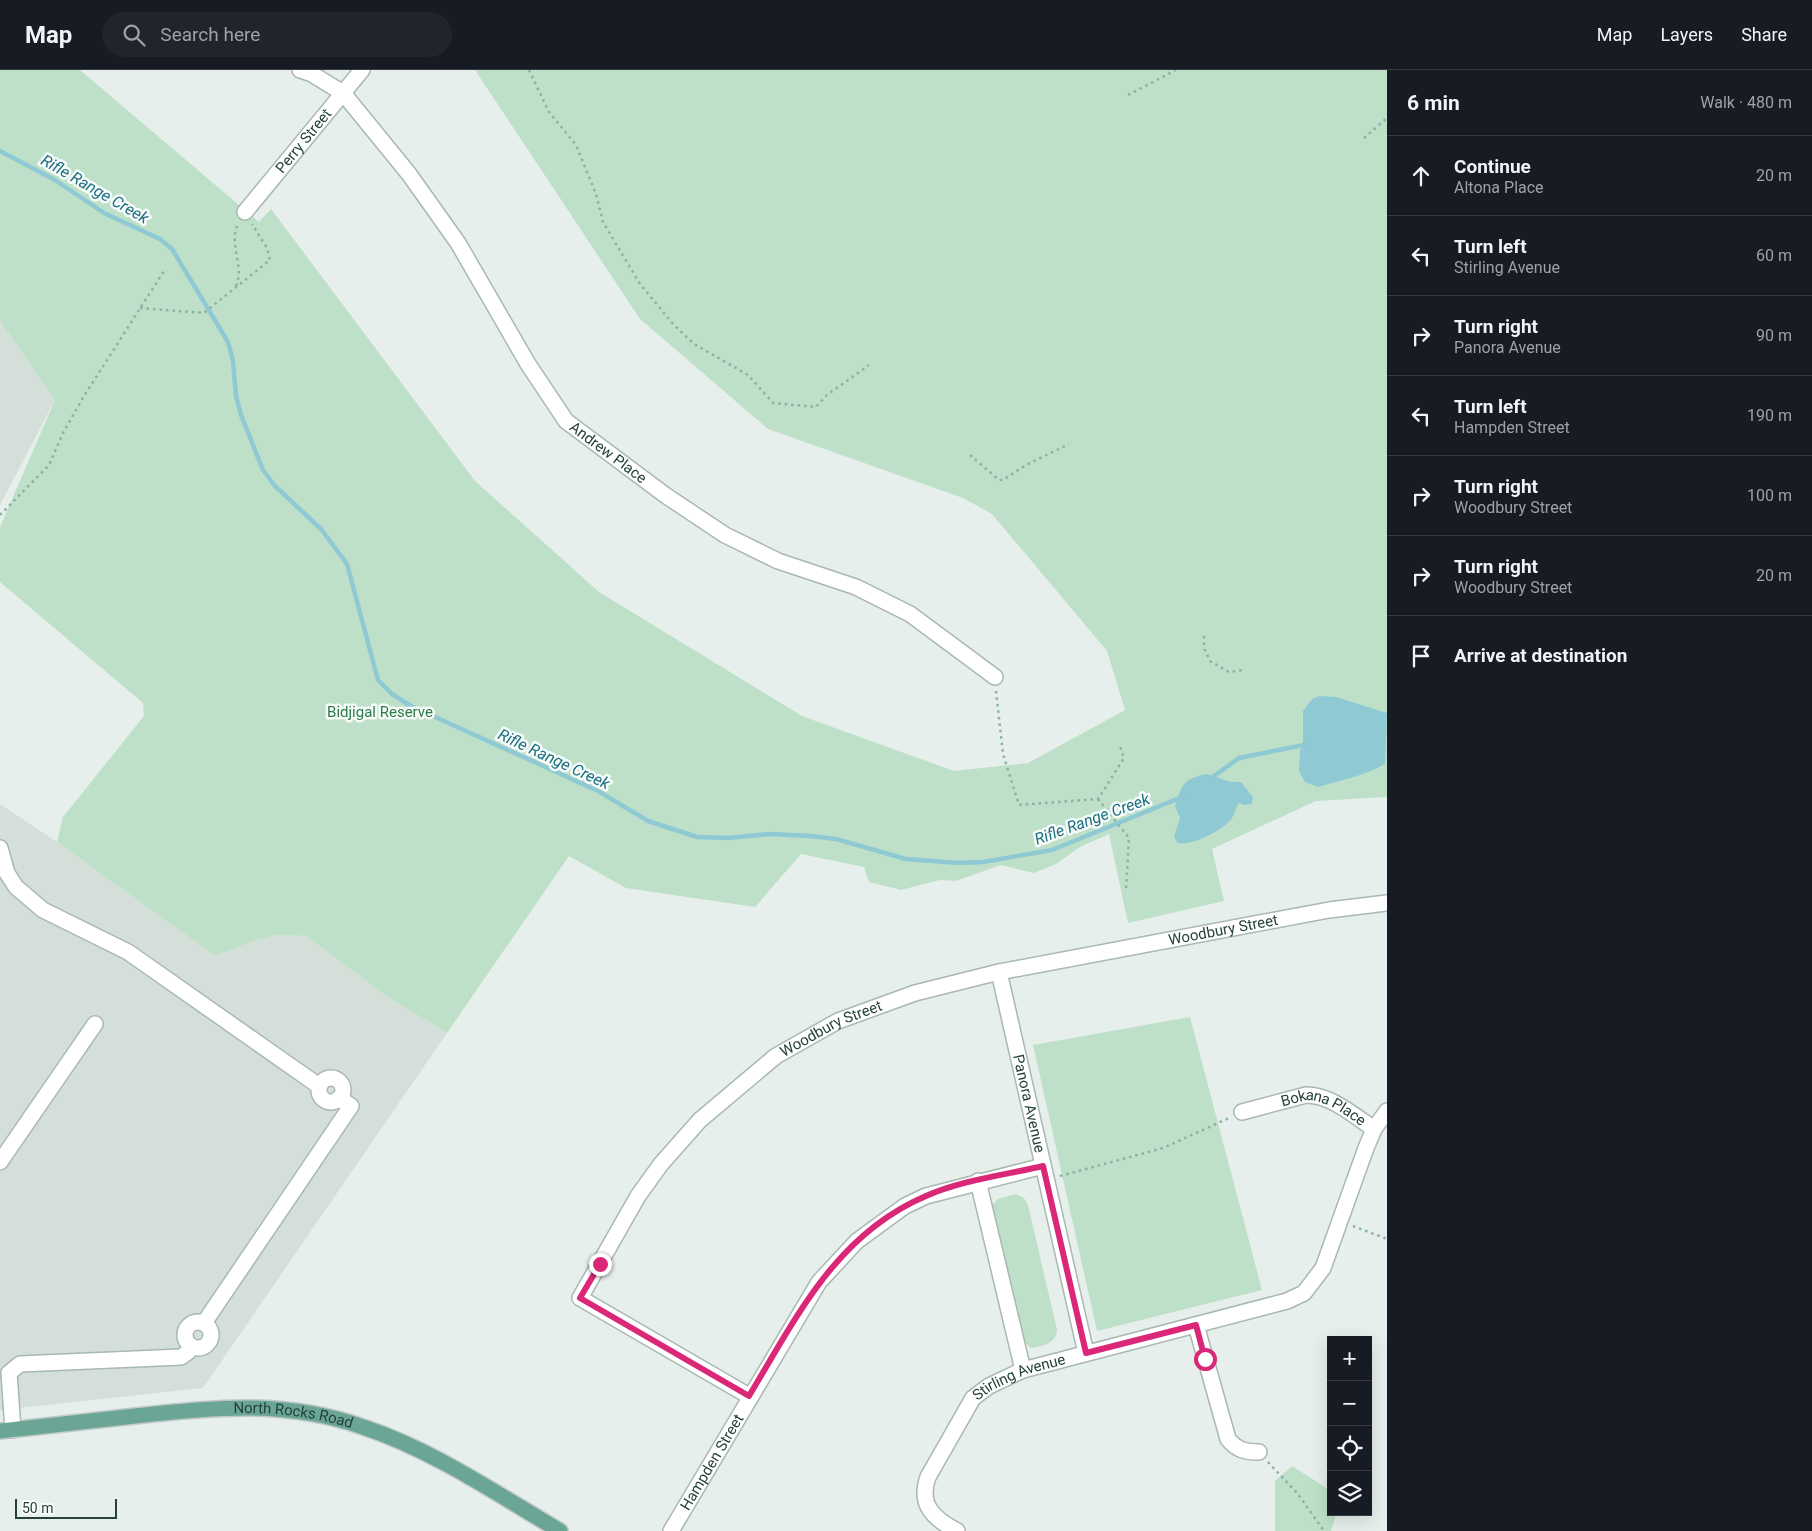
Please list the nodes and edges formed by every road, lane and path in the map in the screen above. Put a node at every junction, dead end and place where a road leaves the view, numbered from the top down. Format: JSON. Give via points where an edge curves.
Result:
{"nodes":[{"id":1,"x":300,"y":70,"type":"edge"},
{"id":2,"x":362,"y":70,"type":"edge"},
{"id":3,"x":528,"y":70,"type":"edge"},
{"id":4,"x":1176,"y":70,"type":"edge"},
{"id":5,"x":343,"y":93,"type":"junction"},
{"id":6,"x":1128,"y":95,"type":"dead end"},
{"id":7,"x":1387,"y":118,"type":"edge"},
{"id":8,"x":1364,"y":138,"type":"dead end"},
{"id":9,"x":245,"y":212,"type":"junction"},
{"id":10,"x":164,"y":271,"type":"dead end"},
{"id":11,"x":236,"y":287,"type":"junction"},
{"id":12,"x":140,"y":308,"type":"junction"},
{"id":13,"x":869,"y":365,"type":"dead end"},
{"id":14,"x":1069,"y":444,"type":"dead end"},
{"id":15,"x":970,"y":455,"type":"dead end"},
{"id":16,"x":0,"y":515,"type":"edge"},
{"id":17,"x":1204,"y":636,"type":"dead end"},
{"id":18,"x":1243,"y":670,"type":"dead end"},
{"id":19,"x":995,"y":677,"type":"joint"},
{"id":20,"x":1120,"y":746,"type":"dead end"},
{"id":21,"x":1098,"y":799,"type":"junction"},
{"id":22,"x":0,"y":848,"type":"edge"},
{"id":23,"x":1126,"y":889,"type":"dead end"},
{"id":24,"x":1387,"y":903,"type":"edge"},
{"id":25,"x":999,"y":972,"type":"junction"},
{"id":26,"x":95,"y":1024,"type":"dead end"},
{"id":27,"x":1387,"y":1111,"type":"edge"},
{"id":28,"x":1242,"y":1112,"type":"joint"},
{"id":29,"x":1374,"y":1129,"type":"junction"},
{"id":30,"x":0,"y":1162,"type":"edge"},
{"id":31,"x":1045,"y":1173,"type":"junction"},
{"id":32,"x":978,"y":1181,"type":"junction"},
{"id":33,"x":1340,"y":1221,"type":"junction"},
{"id":34,"x":1387,"y":1239,"type":"edge"},
{"id":35,"x":1196,"y":1325,"type":"junction"},
{"id":36,"x":1086,"y":1353,"type":"junction"},
{"id":37,"x":1023,"y":1370,"type":"junction"},
{"id":38,"x":749,"y":1396,"type":"junction"},
{"id":39,"x":6,"y":1430,"type":"edge"},
{"id":40,"x":1259,"y":1452,"type":"joint"},
{"id":41,"x":560,"y":1531,"type":"edge"},
{"id":42,"x":671,"y":1531,"type":"edge"},
{"id":43,"x":957,"y":1531,"type":"edge"},
{"id":44,"x":1324,"y":1531,"type":"edge"}],
"edges":[{"from":1,"to":5,"type":"street","name":"Andrew Place"},
{"from":2,"to":5,"type":"street","name":"Perry Street"},
{"from":3,"to":13,"type":"path","via":[[549,112],[576,146],[596,194],[603,222],[640,284],[694,344],[748,375],[773,403],[816,407],[831,391]]},
{"from":4,"to":6,"type":"path"},
{"from":5,"to":9,"type":"street","name":"Perry Street"},
{"from":5,"to":19,"type":"street","name":"Andrew Place","via":[[409,174],[458,243],[528,364],[566,421],[725,535],[778,561],[856,587],[910,614]]},
{"from":7,"to":8,"type":"path"},
{"from":9,"to":11,"type":"path","via":[[235,231],[240,270]]},
{"from":9,"to":11,"type":"path","via":[[267,248],[270,260]]},
{"from":10,"to":12,"type":"path"},
{"from":11,"to":12,"type":"path","via":[[204,313]]},
{"from":12,"to":16,"type":"path","via":[[63,433],[49,465]]},
{"from":14,"to":15,"type":"path","via":[[1003,480]]},
{"from":17,"to":18,"type":"path","via":[[1204,648],[1210,661],[1229,672]]},
{"from":19,"to":21,"type":"path","via":[[1003,754],[1019,805]]},
{"from":20,"to":21,"type":"path","via":[[1124,758]]},
{"from":21,"to":23,"type":"path","via":[[1129,838]]},
{"from":22,"to":39,"type":"street","via":[[7,873],[16,887],[42,910],[128,952],[319,1086],[323,1099],[333,1102],[339,1098],[350,1106],[204,1323],[210,1329],[208,1342],[202,1347],[191,1346],[181,1357],[20,1364],[9,1373]]},
{"from":24,"to":25,"type":"street","name":"Woodbury Street","via":[[1329,910]]},
{"from":25,"to":31,"type":"street","name":"Panora Avenue"},
{"from":25,"to":38,"type":"street","name":"Woodbury Street","via":[[915,994],[838,1021],[776,1056],[700,1120],[638,1196],[580,1298]]},
{"from":26,"to":30,"type":"street"},
{"from":27,"to":29,"type":"street","name":"Stirling Avenue"},
{"from":28,"to":29,"type":"street","name":"Bokana Place","via":[[1315,1095],[1327,1099]]},
{"from":28,"to":31,"type":"path","via":[[1163,1148]]},
{"from":29,"to":33,"type":"street","name":"Stirling Avenue"},
{"from":31,"to":32,"type":"street","name":"Hampden Street"},
{"from":31,"to":36,"type":"street","name":"Panora Avenue"},
{"from":32,"to":37,"type":"street"},
{"from":32,"to":38,"type":"street","name":"Hampden Street","via":[[926,1196],[857,1241],[819,1282]]},
{"from":33,"to":34,"type":"path"},
{"from":33,"to":35,"type":"street","name":"Stirling Avenue","via":[[1323,1268],[1304,1293],[1287,1302]]},
{"from":35,"to":36,"type":"street","name":"Stirling Avenue"},
{"from":35,"to":40,"type":"street","via":[[1228,1439],[1236,1448]]},
{"from":36,"to":37,"type":"street","name":"Stirling Avenue"},
{"from":37,"to":43,"type":"street","name":"Stirling Avenue","via":[[989,1386],[973,1398],[928,1478],[919,1505]]},
{"from":38,"to":42,"type":"street","name":"Hampden Street"},
{"from":39,"to":41,"type":"main road","name":"North Rocks Road","via":[[209,1408],[252,1407],[324,1415],[364,1427],[417,1450]]},
{"from":40,"to":44,"type":"path","via":[[1298,1494]]}]}
